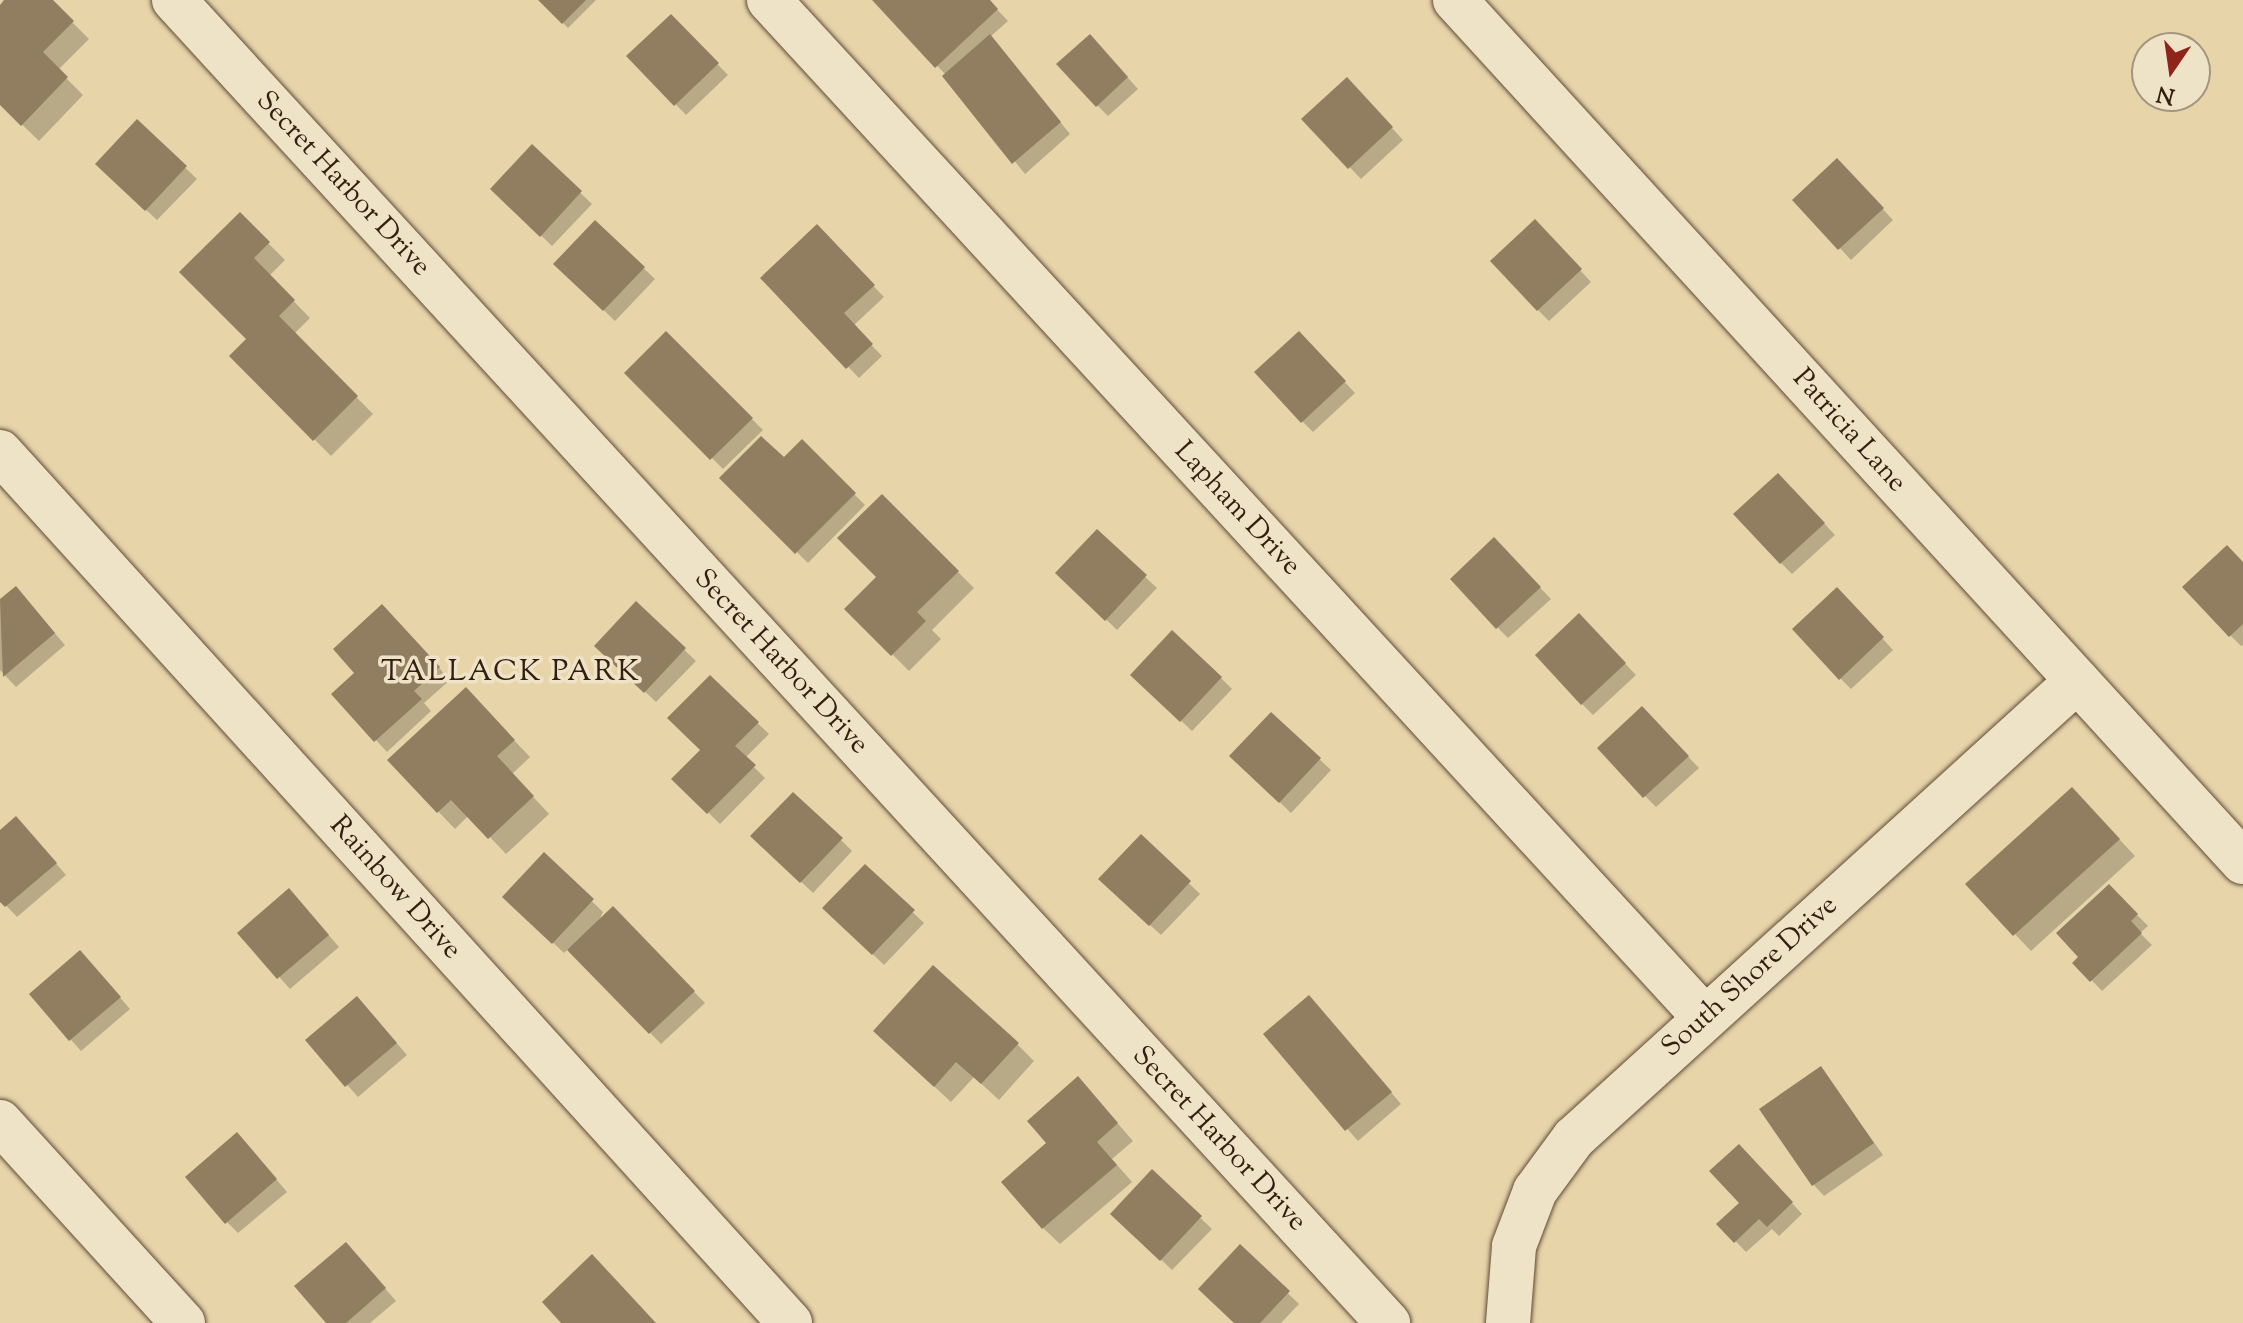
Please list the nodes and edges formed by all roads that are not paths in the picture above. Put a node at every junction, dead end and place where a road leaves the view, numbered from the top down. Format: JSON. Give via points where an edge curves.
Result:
{"nodes":[{"id":1,"x":174,"y":0,"type":"edge"},
{"id":2,"x":769,"y":0,"type":"edge"},
{"id":3,"x":1455,"y":0,"type":"edge"},
{"id":4,"x":0,"y":452,"type":"edge"},
{"id":5,"x":2077,"y":681,"type":"junction"},
{"id":6,"x":2243,"y":862,"type":"edge"},
{"id":7,"x":1705,"y":1018,"type":"junction"},
{"id":8,"x":0,"y":1122,"type":"edge"},
{"id":9,"x":183,"y":1323,"type":"edge"},
{"id":10,"x":790,"y":1323,"type":"edge"},
{"id":11,"x":1388,"y":1323,"type":"edge"},
{"id":12,"x":1508,"y":1323,"type":"edge"}],
"edges":[{"from":1,"to":11,"type":"street","name":"Secret Harbor Drive"},
{"from":2,"to":7,"type":"street","name":"Lapham Drive"},
{"from":3,"to":5,"type":"street","name":"Patricia Lane"},
{"from":4,"to":10,"type":"street","name":"Rainbow Drive"},
{"from":5,"to":6,"type":"street","name":"Patricia Lane"},
{"from":5,"to":7,"type":"street","name":"South Shore Drive"},
{"from":7,"to":12,"type":"street","name":"South Shore Drive","via":[[1574,1138],[1535,1191],[1514,1246]]},
{"from":8,"to":9,"type":"street"}]}
